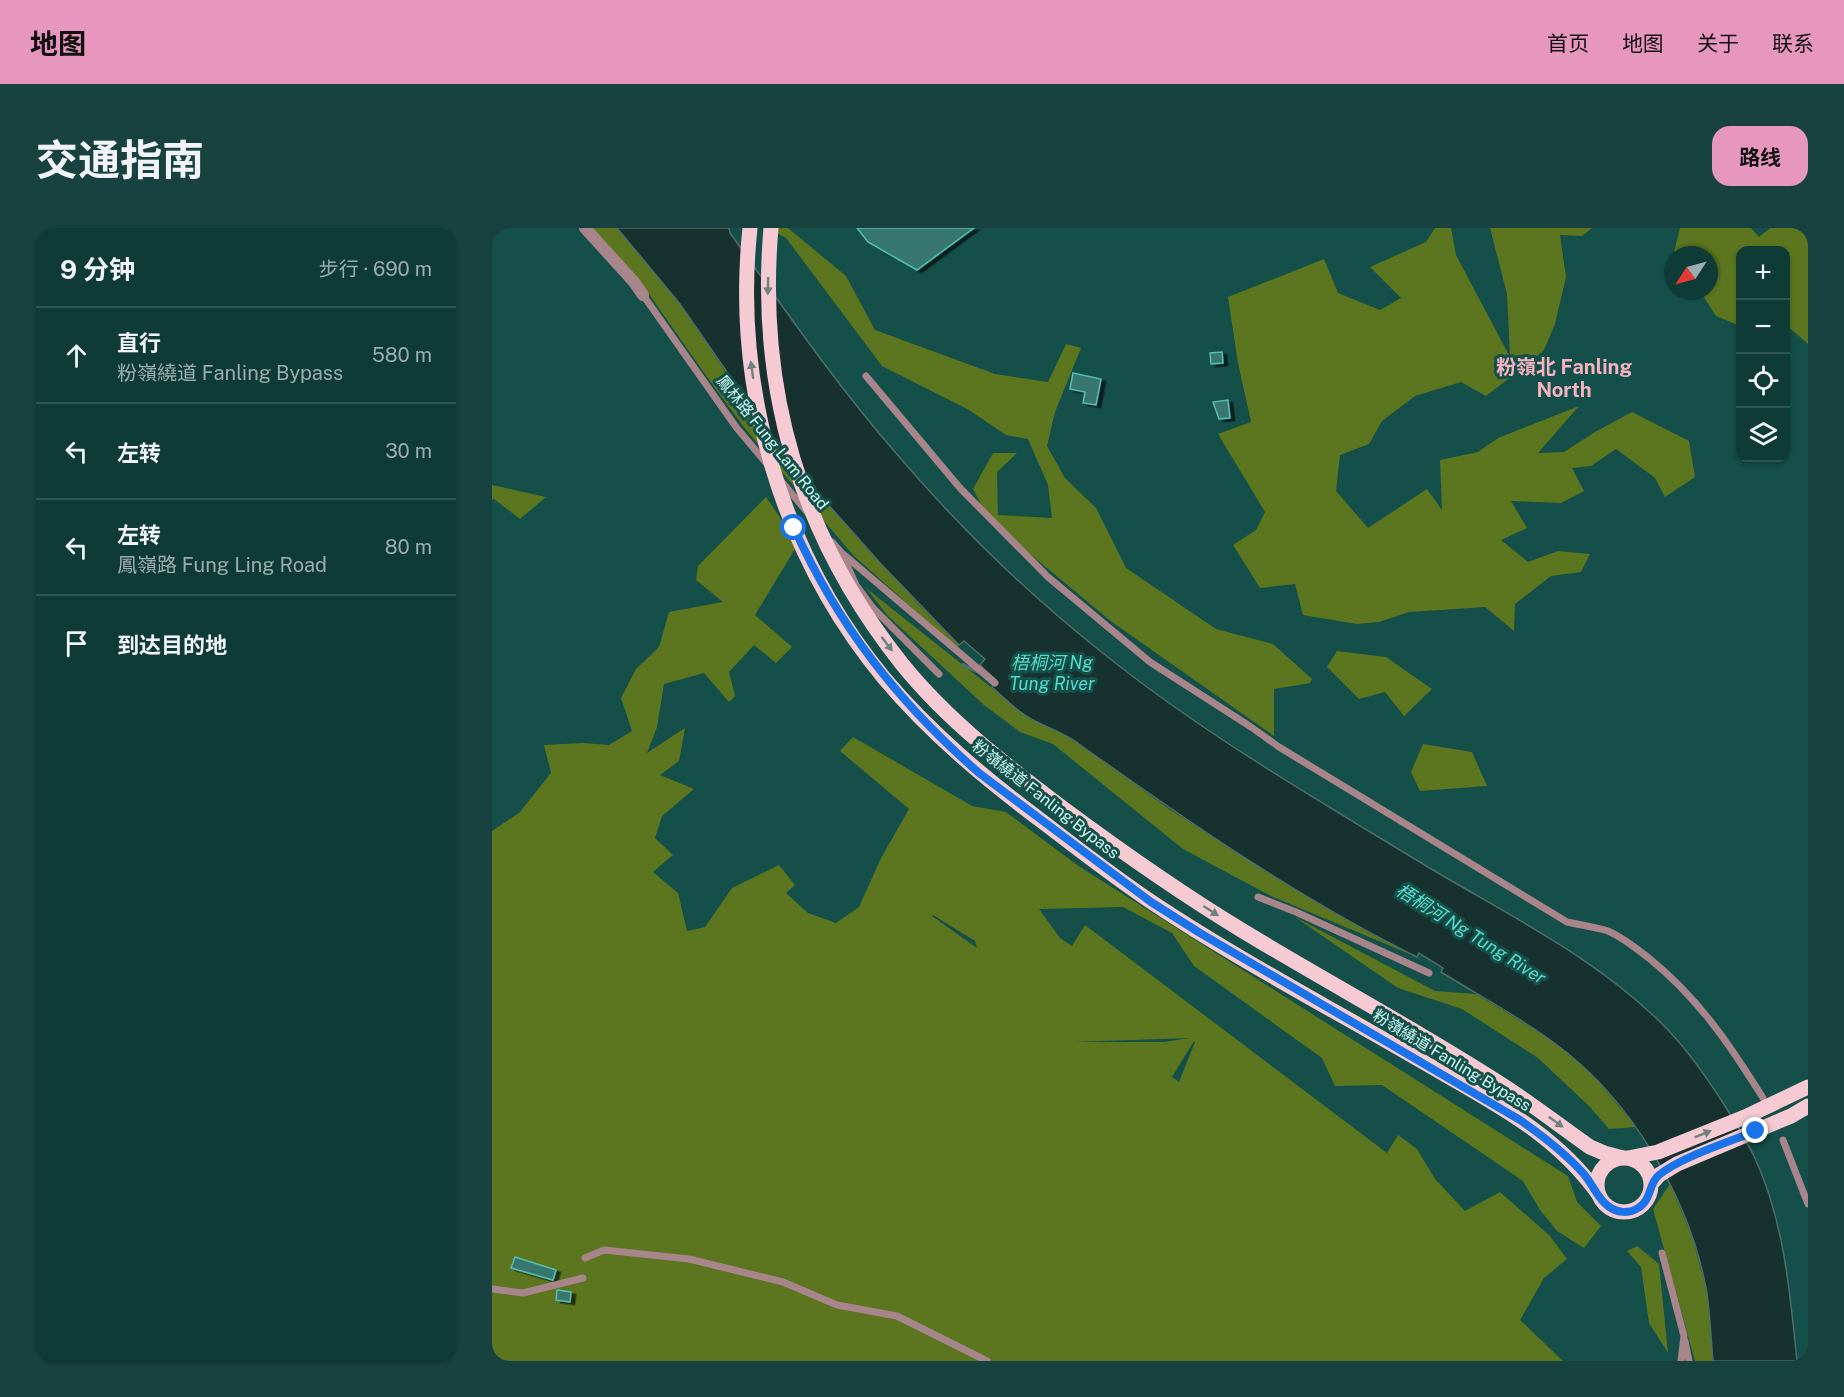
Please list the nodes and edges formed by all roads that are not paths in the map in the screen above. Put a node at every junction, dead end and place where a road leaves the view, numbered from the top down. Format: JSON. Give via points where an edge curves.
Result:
{"nodes":[{"id":1,"x":585,"y":228,"type":"edge"},
{"id":2,"x":750,"y":228,"type":"edge"},
{"id":3,"x":771,"y":228,"type":"edge"},
{"id":4,"x":643,"y":295,"type":"joint"},
{"id":5,"x":866,"y":376,"type":"dead end"},
{"id":6,"x":841,"y":552,"type":"junction"},
{"id":7,"x":939,"y":674,"type":"dead end"},
{"id":8,"x":995,"y":682,"type":"dead end"},
{"id":9,"x":1258,"y":897,"type":"dead end"},
{"id":10,"x":1429,"y":974,"type":"dead end"},
{"id":11,"x":1808,"y":1087,"type":"edge"},
{"id":12,"x":1763,"y":1098,"type":"dead end"},
{"id":13,"x":1808,"y":1107,"type":"edge"},
{"id":14,"x":1783,"y":1140,"type":"dead end"},
{"id":15,"x":1625,"y":1158,"type":"junction"},
{"id":16,"x":1656,"y":1179,"type":"junction"},
{"id":17,"x":1599,"y":1195,"type":"junction"},
{"id":18,"x":1808,"y":1203,"type":"edge"},
{"id":19,"x":1662,"y":1253,"type":"dead end"},
{"id":20,"x":585,"y":1258,"type":"dead end"},
{"id":21,"x":584,"y":1278,"type":"dead end"},
{"id":22,"x":492,"y":1289,"type":"edge"},
{"id":23,"x":1684,"y":1336,"type":"junction"},
{"id":24,"x":987,"y":1361,"type":"edge"},
{"id":25,"x":1681,"y":1361,"type":"edge"},
{"id":26,"x":1689,"y":1361,"type":"edge"}],
"edges":[{"from":1,"to":4,"type":"street","name":"鳳林路 Fung Lam Road"},
{"from":17,"to":2,"type":"main road","name":"粉嶺繞道 Fanling Bypass","one_way":true,"via":[[1559,1149],[1498,1105],[1232,953],[1151,902],[979,773],[929,727],[883,676],[819,581],[794,528],[771,463],[755,394],[747,325]]},
{"from":3,"to":15,"type":"main road","name":"粉嶺繞道 Fanling Bypass","one_way":true,"via":[[771,356],[791,456],[813,517],[844,580],[903,666],[971,736],[1134,860],[1243,931],[1508,1089],[1590,1147]]},
{"from":4,"to":6,"type":"lane","name":"鳳林路 Fung Lam Road","via":[[736,427]]},
{"from":5,"to":12,"type":"lane","via":[[968,496],[1048,577],[1150,662],[1279,747],[1567,922],[1608,931],[1630,943],[1701,1007]]},
{"from":6,"to":7,"type":"lane","name":"鳳林路 Fung Lam Road","via":[[856,585],[873,608]]},
{"from":6,"to":8,"type":"lane"},
{"from":9,"to":10,"type":"lane"},
{"from":15,"to":11,"type":"main road","one_way":true,"via":[[1648,1155]]},
{"from":13,"to":16,"type":"main road","via":[[1677,1164]]},
{"from":14,"to":18,"type":"lane"},
{"from":15,"to":16,"type":"main road","via":[[1637,1160]]},
{"from":15,"to":17,"type":"main road","via":[[1602,1168]]},
{"from":16,"to":17,"type":"main road","via":[[1646,1201],[1630,1211],[1612,1209]]},
{"from":19,"to":23,"type":"lane"},
{"from":20,"to":24,"type":"lane","via":[[604,1250],[689,1259],[783,1282],[837,1305],[897,1316]]},
{"from":21,"to":22,"type":"lane","via":[[523,1293]]},
{"from":23,"to":25,"type":"lane"},
{"from":23,"to":26,"type":"lane"}]}
